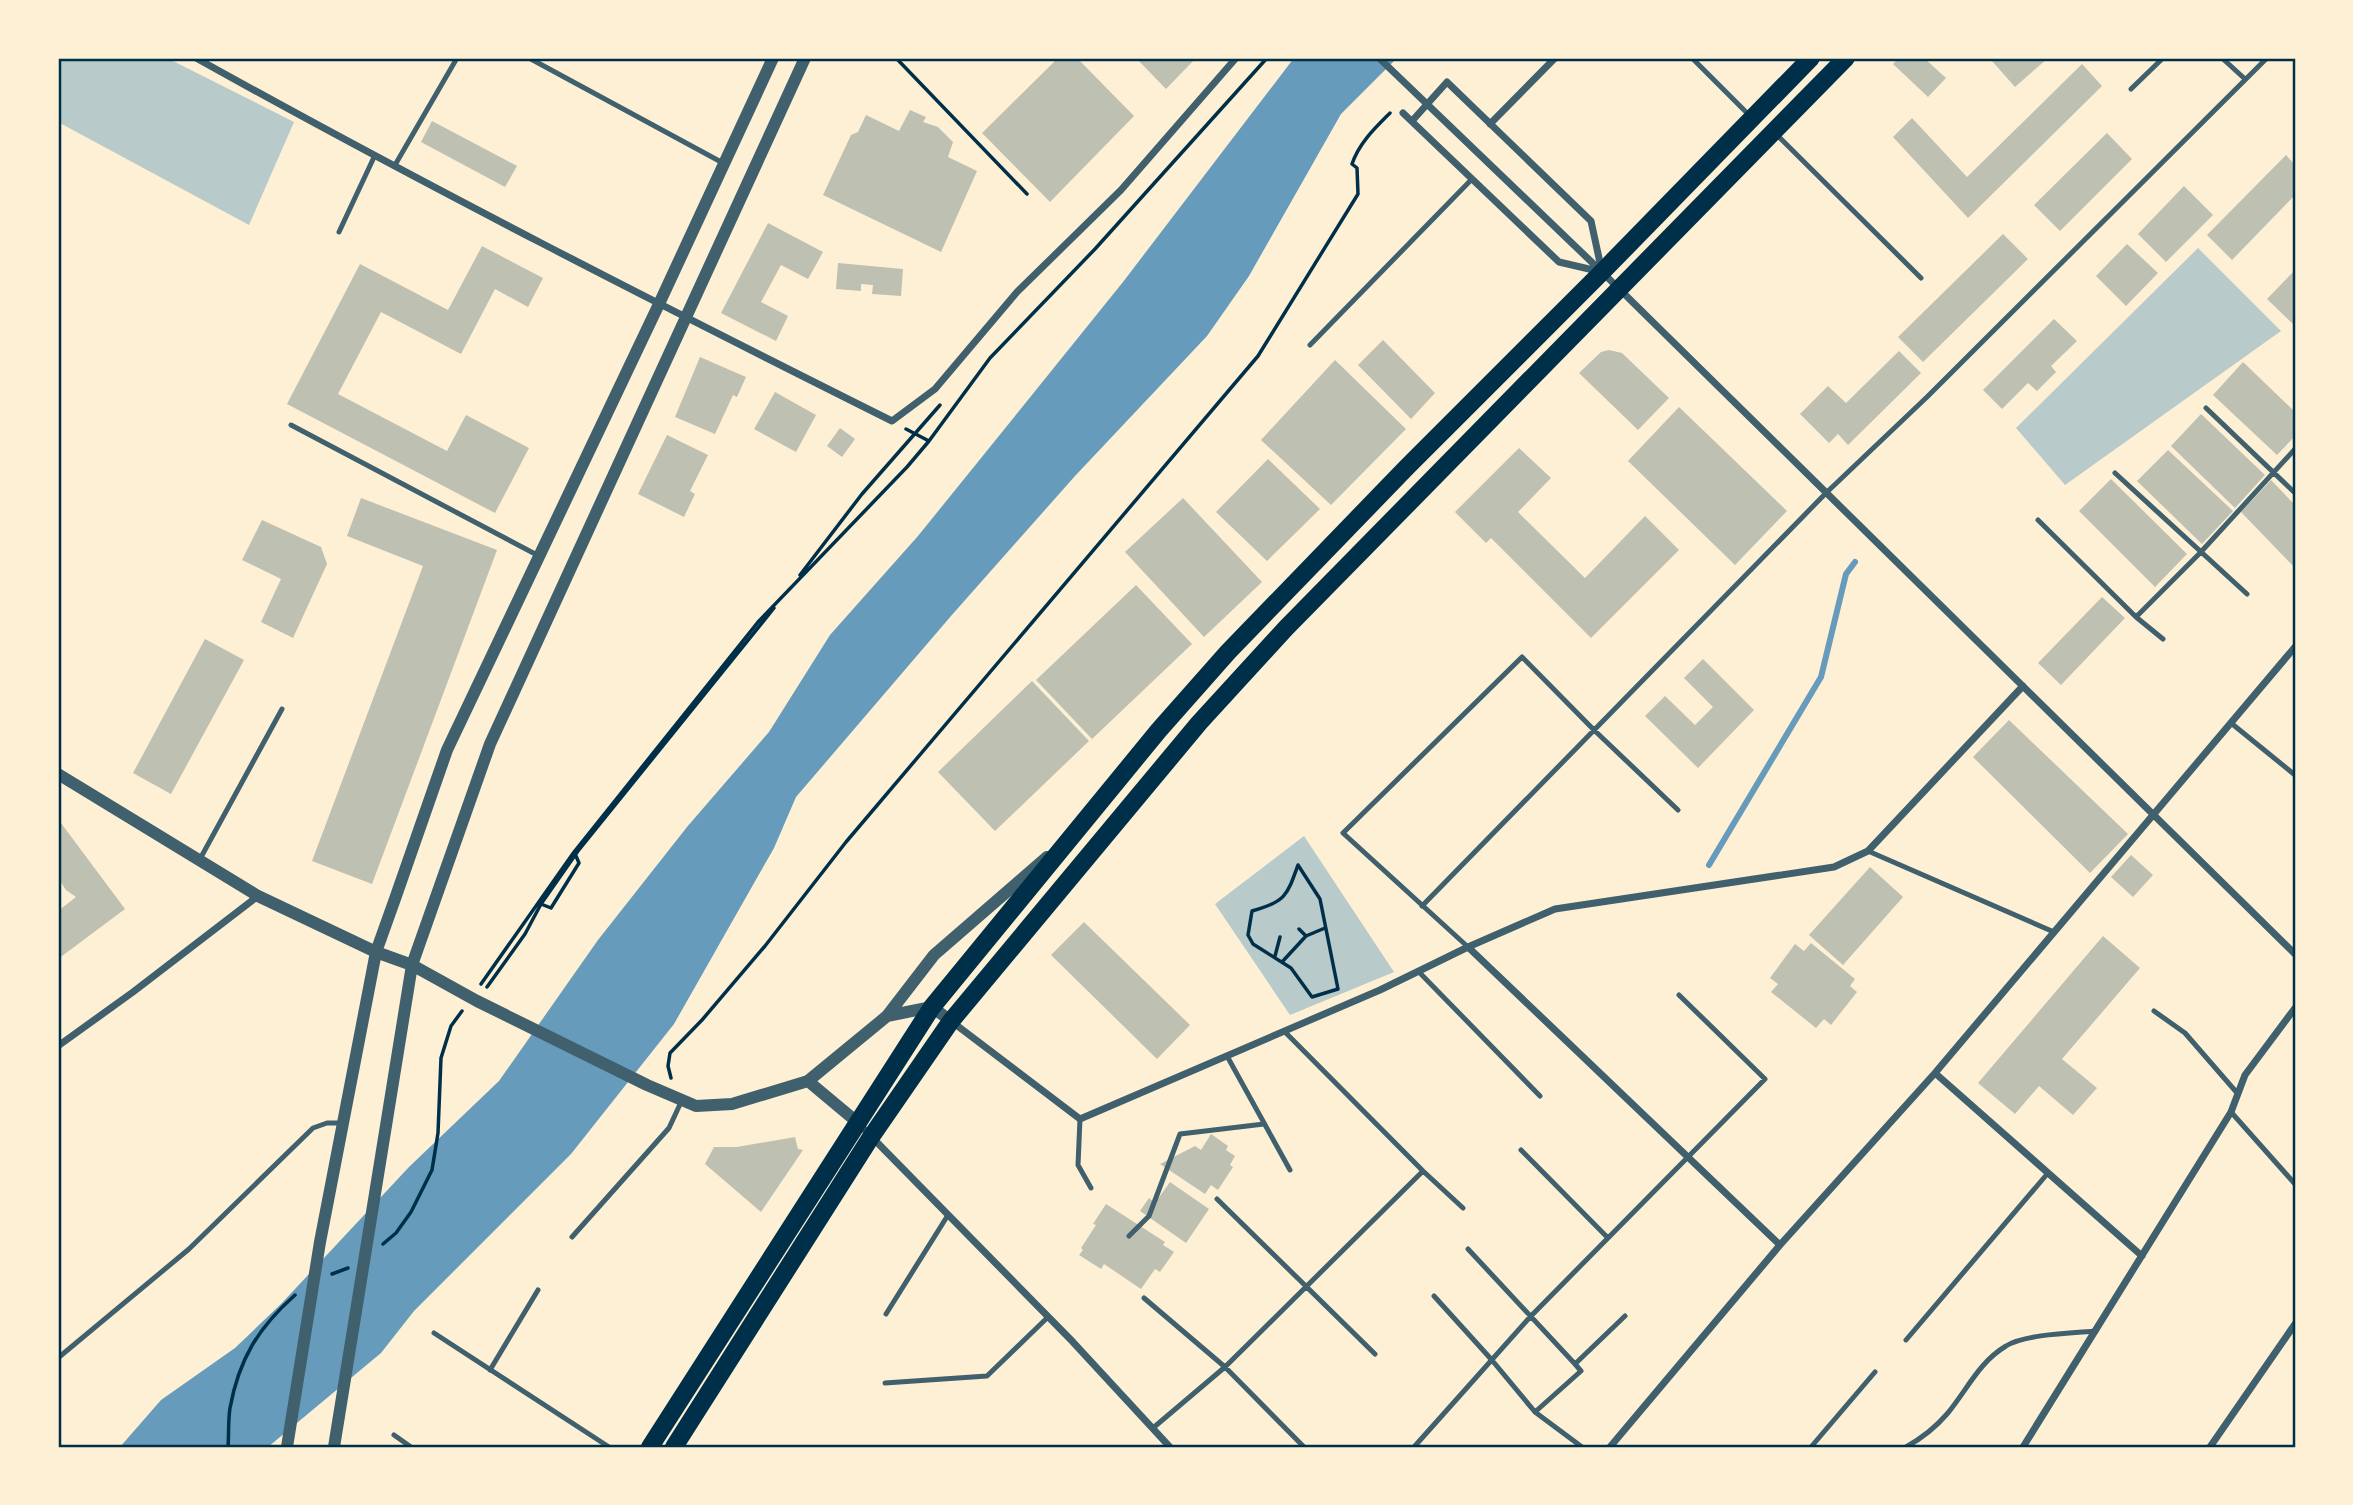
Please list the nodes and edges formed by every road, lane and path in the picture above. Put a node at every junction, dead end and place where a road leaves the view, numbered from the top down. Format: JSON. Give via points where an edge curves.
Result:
{"nodes":[{"id":1,"x":196,"y":58,"type":"edge"},
{"id":2,"x":457,"y":58,"type":"edge"},
{"id":3,"x":529,"y":58,"type":"edge"},
{"id":4,"x":773,"y":58,"type":"edge"},
{"id":5,"x":804,"y":58,"type":"edge"},
{"id":6,"x":896,"y":58,"type":"edge"},
{"id":7,"x":1236,"y":58,"type":"edge"},
{"id":8,"x":1266,"y":58,"type":"edge"},
{"id":9,"x":1379,"y":58,"type":"edge"},
{"id":10,"x":1556,"y":58,"type":"edge"},
{"id":11,"x":1692,"y":58,"type":"edge"},
{"id":12,"x":1811,"y":58,"type":"edge"},
{"id":13,"x":1846,"y":58,"type":"edge"},
{"id":14,"x":2163,"y":58,"type":"edge"},
{"id":15,"x":2222,"y":58,"type":"edge"},
{"id":16,"x":2267,"y":58,"type":"edge"},
{"id":17,"x":2245,"y":79,"type":"junction"},
{"id":18,"x":2131,"y":89,"type":"dead end"},
{"id":19,"x":1403,"y":113,"type":"dead end"},
{"id":20,"x":1388,"y":115,"type":"dead end"},
{"id":21,"x":1753,"y":118,"type":"junction"},
{"id":22,"x":1412,"y":121,"type":"junction"},
{"id":23,"x":1490,"y":124,"type":"junction"},
{"id":24,"x":1774,"y":132,"type":"junction"},
{"id":25,"x":375,"y":155,"type":"junction"},
{"id":26,"x":724,"y":163,"type":"junction"},
{"id":27,"x":395,"y":166,"type":"junction"},
{"id":28,"x":1472,"y":179,"type":"junction"},
{"id":29,"x":1027,"y":194,"type":"dead end"},
{"id":30,"x":338,"y":232,"type":"dead end"},
{"id":31,"x":1602,"y":272,"type":"junction"},
{"id":32,"x":1921,"y":278,"type":"dead end"},
{"id":33,"x":1051,"y":280,"type":"dead end"},
{"id":34,"x":1059,"y":285,"type":"junction"},
{"id":35,"x":1620,"y":290,"type":"junction"},
{"id":36,"x":659,"y":304,"type":"junction"},
{"id":37,"x":686,"y":318,"type":"junction"},
{"id":38,"x":1310,"y":345,"type":"dead end"},
{"id":39,"x":948,"y":395,"type":"dead end"},
{"id":40,"x":2207,"y":408,"type":"dead end"},
{"id":41,"x":290,"y":425,"type":"dead end"},
{"id":42,"x":916,"y":435,"type":"junction"},
{"id":43,"x":929,"y":441,"type":"junction"},
{"id":44,"x":2295,"y":449,"type":"edge"},
{"id":45,"x":2274,"y":471,"type":"junction"},
{"id":46,"x":2115,"y":473,"type":"dead end"},
{"id":47,"x":1826,"y":493,"type":"junction"},
{"id":48,"x":2295,"y":493,"type":"edge"},
{"id":49,"x":2038,"y":520,"type":"dead end"},
{"id":50,"x":2200,"y":553,"type":"junction"},
{"id":51,"x":539,"y":556,"type":"junction"},
{"id":52,"x":2248,"y":594,"type":"dead end"},
{"id":53,"x":2136,"y":618,"type":"junction"},
{"id":54,"x":2163,"y":639,"type":"dead end"},
{"id":55,"x":2295,"y":648,"type":"edge"},
{"id":56,"x":2023,"y":686,"type":"junction"},
{"id":57,"x":282,"y":709,"type":"dead end"},
{"id":58,"x":2231,"y":723,"type":"junction"},
{"id":59,"x":1594,"y":730,"type":"junction"},
{"id":60,"x":58,"y":774,"type":"edge"},
{"id":61,"x":2295,"y":775,"type":"edge"},
{"id":62,"x":1678,"y":810,"type":"dead end"},
{"id":63,"x":2153,"y":815,"type":"junction"},
{"id":64,"x":1077,"y":831,"type":"junction"},
{"id":65,"x":1868,"y":851,"type":"junction"},
{"id":66,"x":574,"y":852,"type":"junction"},
{"id":67,"x":200,"y":859,"type":"junction"},
{"id":68,"x":258,"y":896,"type":"junction"},
{"id":69,"x":541,"y":904,"type":"junction"},
{"id":70,"x":1422,"y":906,"type":"junction"},
{"id":71,"x":1325,"y":928,"type":"junction"},
{"id":72,"x":1299,"y":929,"type":"dead end"},
{"id":73,"x":2054,"y":932,"type":"junction"},
{"id":74,"x":1306,"y":936,"type":"junction"},
{"id":75,"x":1280,"y":937,"type":"dead end"},
{"id":76,"x":1468,"y":947,"type":"junction"},
{"id":77,"x":376,"y":951,"type":"junction"},
{"id":78,"x":2295,"y":954,"type":"edge"},
{"id":79,"x":1275,"y":956,"type":"junction"},
{"id":80,"x":1282,"y":962,"type":"junction"},
{"id":81,"x":412,"y":965,"type":"junction"},
{"id":82,"x":1418,"y":971,"type":"junction"},
{"id":83,"x":1679,"y":995,"type":"dead end"},
{"id":84,"x":477,"y":996,"type":"junction"},
{"id":85,"x":932,"y":1007,"type":"junction"},
{"id":86,"x":464,"y":1008,"type":"dead end"},
{"id":87,"x":2295,"y":1008,"type":"edge"},
{"id":88,"x":2154,"y":1011,"type":"dead end"},
{"id":89,"x":887,"y":1016,"type":"junction"},
{"id":90,"x":951,"y":1021,"type":"junction"},
{"id":91,"x":1284,"y":1031,"type":"junction"},
{"id":92,"x":58,"y":1046,"type":"edge"},
{"id":93,"x":1227,"y":1056,"type":"junction"},
{"id":94,"x":1935,"y":1073,"type":"junction"},
{"id":95,"x":808,"y":1081,"type":"junction"},
{"id":96,"x":2238,"y":1094,"type":"junction"},
{"id":97,"x":1540,"y":1096,"type":"dead end"},
{"id":98,"x":679,"y":1099,"type":"junction"},
{"id":99,"x":2231,"y":1112,"type":"junction"},
{"id":100,"x":1080,"y":1119,"type":"junction"},
{"id":101,"x":858,"y":1122,"type":"junction"},
{"id":102,"x":343,"y":1123,"type":"junction"},
{"id":103,"x":1265,"y":1124,"type":"junction"},
{"id":104,"x":871,"y":1137,"type":"junction"},
{"id":105,"x":1521,"y":1150,"type":"dead end"},
{"id":106,"x":1687,"y":1157,"type":"junction"},
{"id":107,"x":1290,"y":1170,"type":"dead end"},
{"id":108,"x":1423,"y":1171,"type":"junction"},
{"id":109,"x":2048,"y":1173,"type":"junction"},
{"id":110,"x":2295,"y":1184,"type":"edge"},
{"id":111,"x":1091,"y":1188,"type":"dead end"},
{"id":112,"x":1217,"y":1199,"type":"dead end"},
{"id":113,"x":1463,"y":1208,"type":"dead end"},
{"id":114,"x":948,"y":1215,"type":"junction"},
{"id":115,"x":1129,"y":1236,"type":"dead end"},
{"id":116,"x":572,"y":1237,"type":"dead end"},
{"id":117,"x":1608,"y":1238,"type":"junction"},
{"id":118,"x":1780,"y":1245,"type":"junction"},
{"id":119,"x":1468,"y":1249,"type":"dead end"},
{"id":120,"x":377,"y":1250,"type":"dead end"},
{"id":121,"x":2142,"y":1256,"type":"junction"},
{"id":122,"x":351,"y":1266,"type":"dead end"},
{"id":123,"x":325,"y":1277,"type":"dead end"},
{"id":124,"x":1306,"y":1287,"type":"junction"},
{"id":125,"x":538,"y":1290,"type":"dead end"},
{"id":126,"x":300,"y":1291,"type":"dead end"},
{"id":127,"x":1434,"y":1296,"type":"dead end"},
{"id":128,"x":1144,"y":1298,"type":"dead end"},
{"id":129,"x":887,"y":1314,"type":"dead end"},
{"id":130,"x":1625,"y":1316,"type":"dead end"},
{"id":131,"x":1048,"y":1317,"type":"junction"},
{"id":132,"x":1530,"y":1317,"type":"junction"},
{"id":133,"x":2295,"y":1324,"type":"edge"},
{"id":134,"x":2096,"y":1331,"type":"junction"},
{"id":135,"x":434,"y":1333,"type":"dead end"},
{"id":136,"x":1906,"y":1340,"type":"dead end"},
{"id":137,"x":1375,"y":1354,"type":"dead end"},
{"id":138,"x":58,"y":1359,"type":"edge"},
{"id":139,"x":1491,"y":1359,"type":"junction"},
{"id":140,"x":1575,"y":1364,"type":"junction"},
{"id":141,"x":1226,"y":1367,"type":"junction"},
{"id":142,"x":490,"y":1370,"type":"junction"},
{"id":143,"x":1875,"y":1372,"type":"dead end"},
{"id":144,"x":886,"y":1383,"type":"dead end"},
{"id":145,"x":1535,"y":1412,"type":"junction"},
{"id":146,"x":1153,"y":1428,"type":"junction"},
{"id":147,"x":394,"y":1435,"type":"dead end"},
{"id":148,"x":228,"y":1447,"type":"edge"},
{"id":149,"x":287,"y":1447,"type":"edge"},
{"id":150,"x":334,"y":1447,"type":"edge"},
{"id":151,"x":411,"y":1447,"type":"edge"},
{"id":152,"x":609,"y":1447,"type":"edge"},
{"id":153,"x":650,"y":1447,"type":"edge"},
{"id":154,"x":674,"y":1447,"type":"edge"},
{"id":155,"x":1170,"y":1447,"type":"edge"},
{"id":156,"x":1304,"y":1447,"type":"edge"},
{"id":157,"x":1414,"y":1447,"type":"edge"},
{"id":158,"x":1582,"y":1447,"type":"edge"},
{"id":159,"x":1609,"y":1447,"type":"edge"},
{"id":160,"x":1811,"y":1447,"type":"edge"},
{"id":161,"x":1906,"y":1447,"type":"edge"},
{"id":162,"x":2022,"y":1447,"type":"edge"},
{"id":163,"x":2210,"y":1447,"type":"edge"}],
"edges":[{"from":1,"to":25,"type":"street"},
{"from":2,"to":27,"type":"lane"},
{"from":3,"to":26,"type":"lane"},
{"from":4,"to":26,"type":"street"},
{"from":5,"to":37,"type":"street"},
{"from":6,"to":29,"type":"path"},
{"from":7,"to":37,"type":"street","via":[[1121,190],[1017,292],[935,389],[892,421]]},
{"from":8,"to":34,"type":"path"},
{"from":9,"to":31,"type":"street"},
{"from":10,"to":23,"type":"street"},
{"from":11,"to":21,"type":"lane"},
{"from":12,"to":21,"type":"main road"},
{"from":13,"to":24,"type":"main road"},
{"from":14,"to":18,"type":"lane"},
{"from":15,"to":17,"type":"lane"},
{"from":16,"to":17,"type":"lane"},
{"from":17,"to":47,"type":"lane"},
{"from":19,"to":22,"type":"street"},
{"from":20,"to":98,"type":"path","via":[[1356,153],[1352,164],[1357,168],[1358,194],[1258,356],[846,842],[711,1010],[670,1053],[668,1066]]},
{"from":21,"to":31,"type":"main road"},
{"from":22,"to":23,"type":"street","via":[[1447,82]]},
{"from":22,"to":28,"type":"street"},
{"from":23,"to":31,"type":"street","via":[[1591,221]]},
{"from":24,"to":32,"type":"lane"},
{"from":24,"to":35,"type":"main road"},
{"from":25,"to":27,"type":"street"},
{"from":25,"to":30,"type":"lane"},
{"from":26,"to":36,"type":"street"},
{"from":27,"to":36,"type":"street"},
{"from":28,"to":31,"type":"street","via":[[1559,262]]},
{"from":28,"to":38,"type":"lane"},
{"from":31,"to":35,"type":"street"},
{"from":31,"to":64,"type":"main road","via":[[1228,652]]},
{"from":33,"to":34,"type":"path"},
{"from":34,"to":43,"type":"path","via":[[989,358]]},
{"from":35,"to":47,"type":"street"},
{"from":35,"to":90,"type":"main road","via":[[1244,671]]},
{"from":36,"to":37,"type":"street"},
{"from":36,"to":51,"type":"street"},
{"from":37,"to":81,"type":"street","via":[[490,744]]},
{"from":39,"to":42,"type":"path"},
{"from":40,"to":45,"type":"lane"},
{"from":41,"to":51,"type":"lane"},
{"from":42,"to":43,"type":"path"},
{"from":42,"to":69,"type":"path","via":[[862,494],[578,851]]},
{"from":43,"to":66,"type":"path","via":[[758,622]]},
{"from":44,"to":45,"type":"lane"},
{"from":45,"to":48,"type":"lane"},
{"from":45,"to":50,"type":"lane"},
{"from":46,"to":50,"type":"lane"},
{"from":47,"to":56,"type":"street"},
{"from":47,"to":59,"type":"lane"},
{"from":49,"to":53,"type":"lane"},
{"from":50,"to":52,"type":"lane"},
{"from":50,"to":53,"type":"lane"},
{"from":51,"to":77,"type":"street","via":[[447,750]]},
{"from":53,"to":54,"type":"lane"},
{"from":55,"to":58,"type":"street"},
{"from":56,"to":63,"type":"street"},
{"from":56,"to":65,"type":"street"},
{"from":57,"to":67,"type":"lane"},
{"from":58,"to":61,"type":"lane"},
{"from":58,"to":63,"type":"street"},
{"from":59,"to":62,"type":"lane"},
{"from":59,"to":70,"type":"lane"},
{"from":59,"to":70,"type":"lane","via":[[1522,657],[1343,833]]},
{"from":60,"to":67,"type":"street"},
{"from":63,"to":73,"type":"street"},
{"from":63,"to":78,"type":"street"},
{"from":64,"to":85,"type":"main road"},
{"from":64,"to":89,"type":"street","via":[[934,955]]},
{"from":65,"to":73,"type":"lane"},
{"from":65,"to":76,"type":"street","via":[[1833,867],[1555,909]]},
{"from":66,"to":69,"type":"path","via":[[579,863],[551,908]]},
{"from":66,"to":84,"type":"path"},
{"from":67,"to":68,"type":"street"},
{"from":68,"to":77,"type":"street"},
{"from":68,"to":92,"type":"street"},
{"from":69,"to":84,"type":"path","via":[[525,934]]},
{"from":70,"to":76,"type":"lane"},
{"from":71,"to":74,"type":"path"},
{"from":71,"to":79,"type":"path","via":[[1320,899],[1298,865],[1288,893],[1252,911],[1248,935],[1253,944]]},
{"from":71,"to":80,"type":"path","via":[[1338,989],[1312,998]]},
{"from":72,"to":74,"type":"path"},
{"from":73,"to":94,"type":"street"},
{"from":74,"to":80,"type":"path"},
{"from":75,"to":79,"type":"path"},
{"from":76,"to":82,"type":"street"},
{"from":76,"to":106,"type":"street"},
{"from":77,"to":81,"type":"street"},
{"from":77,"to":102,"type":"street"},
{"from":79,"to":80,"type":"path"},
{"from":81,"to":84,"type":"street"},
{"from":81,"to":150,"type":"street"},
{"from":82,"to":91,"type":"street"},
{"from":82,"to":97,"type":"lane"},
{"from":83,"to":106,"type":"lane","via":[[1765,1079]]},
{"from":84,"to":98,"type":"street"},
{"from":85,"to":89,"type":"street"},
{"from":85,"to":90,"type":"street"},
{"from":85,"to":101,"type":"main road"},
{"from":86,"to":120,"type":"path","via":[[451,1026],[441,1058],[432,1170],[411,1212]]},
{"from":87,"to":96,"type":"street","via":[[2245,1075]]},
{"from":88,"to":96,"type":"lane","via":[[2185,1033]]},
{"from":89,"to":95,"type":"street"},
{"from":90,"to":100,"type":"street"},
{"from":90,"to":104,"type":"main road"},
{"from":91,"to":93,"type":"street"},
{"from":91,"to":108,"type":"lane"},
{"from":93,"to":100,"type":"street"},
{"from":93,"to":103,"type":"lane"},
{"from":94,"to":109,"type":"street"},
{"from":94,"to":118,"type":"street"},
{"from":95,"to":98,"type":"street","via":[[732,1104],[696,1106]]},
{"from":95,"to":101,"type":"street"},
{"from":96,"to":99,"type":"street"},
{"from":98,"to":116,"type":"lane","via":[[669,1128]]},
{"from":99,"to":110,"type":"lane"},
{"from":99,"to":121,"type":"street"},
{"from":100,"to":111,"type":"lane","via":[[1078,1165]]},
{"from":101,"to":104,"type":"street"},
{"from":101,"to":153,"type":"main road"},
{"from":102,"to":138,"type":"lane","via":[[313,1128],[189,1249]]},
{"from":102,"to":149,"type":"street"},
{"from":103,"to":107,"type":"lane"},
{"from":103,"to":115,"type":"lane","via":[[1180,1134],[1149,1216]]},
{"from":104,"to":114,"type":"street"},
{"from":104,"to":154,"type":"main road"},
{"from":105,"to":117,"type":"lane"},
{"from":106,"to":117,"type":"lane"},
{"from":106,"to":118,"type":"street"},
{"from":108,"to":113,"type":"lane"},
{"from":108,"to":124,"type":"lane"},
{"from":109,"to":121,"type":"street"},
{"from":109,"to":136,"type":"lane"},
{"from":112,"to":124,"type":"lane"},
{"from":114,"to":129,"type":"lane"},
{"from":114,"to":131,"type":"street"},
{"from":117,"to":132,"type":"lane"},
{"from":118,"to":159,"type":"street"},
{"from":119,"to":132,"type":"lane"},
{"from":121,"to":134,"type":"street"},
{"from":122,"to":123,"type":"path"},
{"from":124,"to":137,"type":"lane"},
{"from":124,"to":141,"type":"lane"},
{"from":125,"to":142,"type":"lane"},
{"from":126,"to":148,"type":"path","via":[[254,1339],[237,1379]]},
{"from":127,"to":139,"type":"lane"},
{"from":128,"to":141,"type":"lane"},
{"from":130,"to":140,"type":"lane"},
{"from":131,"to":144,"type":"lane","via":[[987,1376]]},
{"from":131,"to":146,"type":"street"},
{"from":132,"to":139,"type":"lane"},
{"from":132,"to":140,"type":"lane"},
{"from":133,"to":163,"type":"street"},
{"from":134,"to":161,"type":"lane","via":[[2008,1344],[1982,1364],[1930,1432]]},
{"from":134,"to":162,"type":"street"},
{"from":135,"to":142,"type":"lane"},
{"from":139,"to":145,"type":"lane"},
{"from":139,"to":157,"type":"lane"},
{"from":140,"to":145,"type":"lane","via":[[1581,1371]]},
{"from":141,"to":146,"type":"lane"},
{"from":141,"to":156,"type":"lane"},
{"from":142,"to":152,"type":"lane"},
{"from":143,"to":160,"type":"lane"},
{"from":145,"to":158,"type":"lane"},
{"from":146,"to":155,"type":"street"},
{"from":147,"to":151,"type":"lane"}]}
